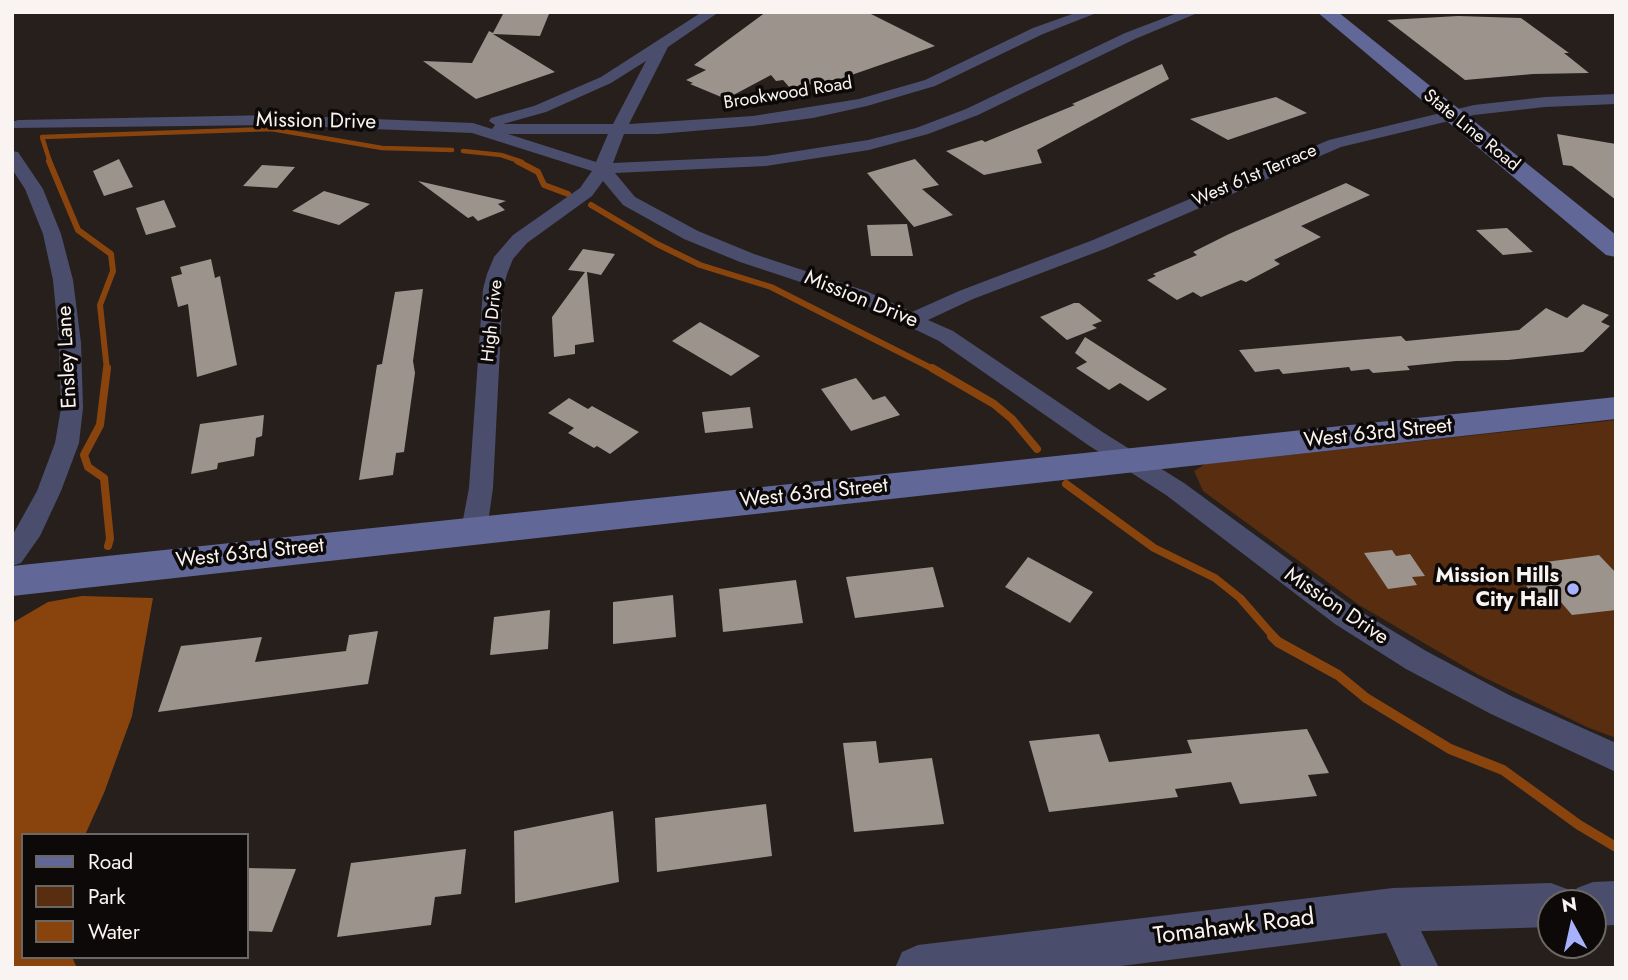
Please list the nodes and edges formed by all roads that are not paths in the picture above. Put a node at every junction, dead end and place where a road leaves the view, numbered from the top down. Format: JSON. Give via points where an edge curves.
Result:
{"nodes":[{"id":1,"x":712,"y":12,"type":"edge"},
{"id":2,"x":1091,"y":12,"type":"edge"},
{"id":3,"x":1193,"y":12,"type":"edge"},
{"id":4,"x":1326,"y":12,"type":"edge"},
{"id":5,"x":661,"y":46,"type":"junction"},
{"id":6,"x":1616,"y":99,"type":"edge"},
{"id":7,"x":1451,"y":115,"type":"junction"},
{"id":8,"x":14,"y":127,"type":"edge"},
{"id":9,"x":473,"y":128,"type":"junction"},
{"id":10,"x":617,"y":131,"type":"junction"},
{"id":11,"x":12,"y":156,"type":"edge"},
{"id":12,"x":602,"y":169,"type":"junction"},
{"id":13,"x":1616,"y":249,"type":"edge"},
{"id":14,"x":913,"y":319,"type":"junction"},
{"id":15,"x":1616,"y":408,"type":"edge"},
{"id":16,"x":1130,"y":460,"type":"junction"},
{"id":17,"x":474,"y":530,"type":"junction"},
{"id":18,"x":12,"y":556,"type":"edge"},
{"id":19,"x":12,"y":581,"type":"edge"},
{"id":20,"x":1616,"y":758,"type":"edge"},
{"id":21,"x":1537,"y":905,"type":"edge"},
{"id":22,"x":1393,"y":910,"type":"junction"},
{"id":23,"x":918,"y":968,"type":"edge"},
{"id":24,"x":1420,"y":968,"type":"edge"}],
"edges":[{"from":1,"to":5,"type":"street","name":"High Drive"},
{"from":2,"to":10,"type":"street","name":"Brookwood Road","via":[[930,83],[862,103],[753,121]]},
{"from":3,"to":12,"type":"street","via":[[922,131],[766,161]]},
{"from":4,"to":7,"type":"main road","name":"State Line Road"},
{"from":5,"to":9,"type":"street","name":"High Drive","via":[[578,94]]},
{"from":5,"to":10,"type":"street","name":"High Drive"},
{"from":6,"to":7,"type":"street","name":"West 61st Terrace","via":[[1545,102]]},
{"from":7,"to":13,"type":"main road","name":"State Line Road"},
{"from":7,"to":14,"type":"street","name":"West 61st Terrace","via":[[1306,153],[1100,244]]},
{"from":8,"to":9,"type":"street","name":"Mission Drive","via":[[274,120]]},
{"from":9,"to":10,"type":"street","name":"Brookwood Road"},
{"from":9,"to":12,"type":"street","name":"Mission Drive"},
{"from":10,"to":12,"type":"street","name":"High Drive"},
{"from":11,"to":18,"type":"street","name":"Ensley Lane","via":[[34,189],[64,280],[72,408],[50,491]]},
{"from":12,"to":14,"type":"street","name":"Mission Drive","via":[[629,201],[691,235]]},
{"from":12,"to":17,"type":"street","name":"High Drive","via":[[586,192],[520,239],[497,274]]},
{"from":14,"to":16,"type":"street","name":"Mission Drive","via":[[986,361]]},
{"from":15,"to":16,"type":"main road","name":"West 63rd Street"},
{"from":16,"to":17,"type":"main road","name":"West 63rd Street"},
{"from":16,"to":20,"type":"street","name":"Mission Drive","via":[[1334,608],[1416,660]]},
{"from":17,"to":19,"type":"main road","name":"West 63rd Street"},
{"from":21,"to":22,"type":"street","name":"Tomahawk Road"},
{"from":22,"to":23,"type":"street","name":"Tomahawk Road"},
{"from":22,"to":24,"type":"street"}]}
